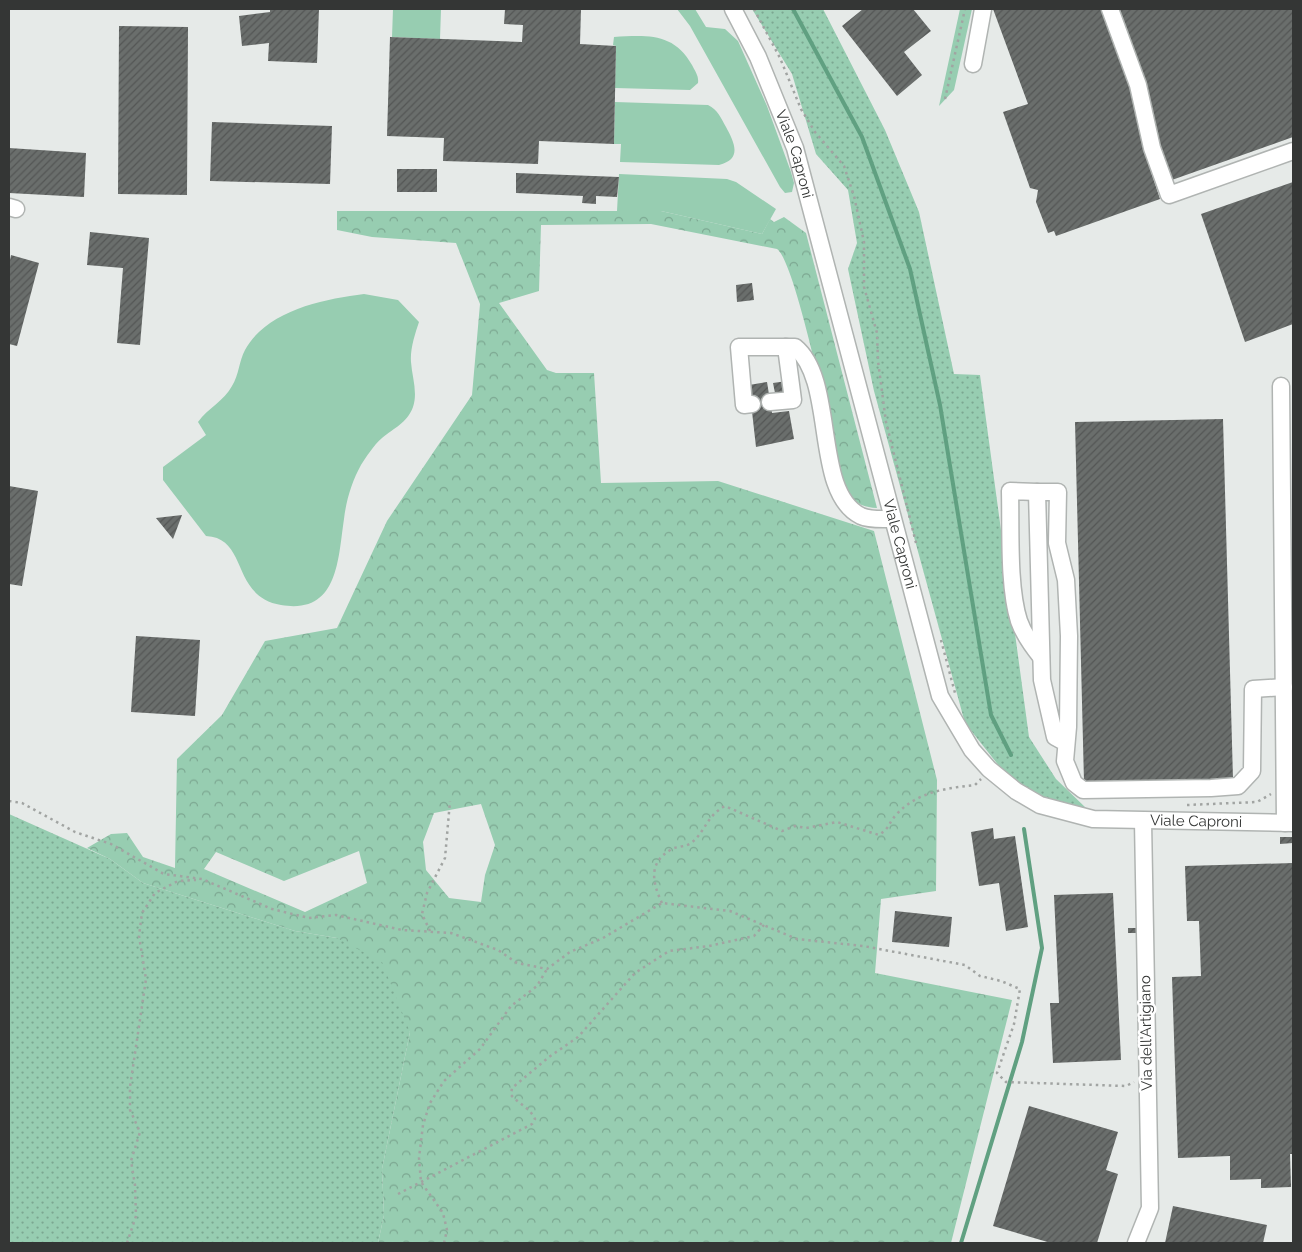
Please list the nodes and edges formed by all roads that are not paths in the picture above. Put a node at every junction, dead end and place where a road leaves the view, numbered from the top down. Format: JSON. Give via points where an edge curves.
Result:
{"nodes":[{"id":1,"x":732,"y":9,"type":"edge"},
{"id":2,"x":983,"y":9,"type":"edge"},
{"id":3,"x":1110,"y":9,"type":"edge"},
{"id":4,"x":973,"y":64,"type":"dead end"},
{"id":5,"x":1293,"y":151,"type":"edge"},
{"id":6,"x":786,"y":347,"type":"junction"},
{"id":7,"x":1281,"y":386,"type":"dead end"},
{"id":8,"x":770,"y":402,"type":"dead end"},
{"id":9,"x":752,"y":404,"type":"dead end"},
{"id":10,"x":1037,"y":492,"type":"junction"},
{"id":11,"x":891,"y":519,"type":"junction"},
{"id":12,"x":1041,"y":657,"type":"junction"},
{"id":13,"x":1284,"y":687,"type":"junction"},
{"id":14,"x":1066,"y":743,"type":"junction"},
{"id":15,"x":1143,"y":821,"type":"junction"},
{"id":16,"x":1289,"y":823,"type":"edge"},
{"id":17,"x":1136,"y":1243,"type":"edge"}],
"edges":[{"from":1,"to":11,"type":"street","name":"Viale Caproni","via":[[758,57],[798,156]]},
{"from":2,"to":4,"type":"street"},
{"from":3,"to":5,"type":"street","via":[[1138,85],[1152,148],[1168,195]]},
{"from":6,"to":8,"type":"street","via":[[793,400]]},
{"from":6,"to":9,"type":"street","via":[[739,347],[744,405]]},
{"from":6,"to":11,"type":"street","via":[[795,347],[804,354],[810,367],[818,393],[830,466],[840,493],[860,516]]},
{"from":7,"to":13,"type":"street"},
{"from":10,"to":12,"type":"street"},
{"from":10,"to":12,"type":"street","via":[[1010,491],[1012,564],[1019,620],[1028,642]]},
{"from":10,"to":14,"type":"street","via":[[1058,492],[1057,543],[1066,580],[1069,636]]},
{"from":11,"to":15,"type":"street","name":"Viale Caproni","via":[[940,696],[972,750],[1016,791],[1040,805],[1094,819]]},
{"from":12,"to":14,"type":"street","via":[[1042,680],[1055,737]]},
{"from":13,"to":14,"type":"street","via":[[1253,689],[1252,771],[1238,786],[1084,790],[1074,783],[1065,761]]},
{"from":13,"to":16,"type":"street"},
{"from":15,"to":16,"type":"street","name":"Viale Caproni"},
{"from":15,"to":17,"type":"street","name":"Via dell'Artigiano","via":[[1150,1208]]}]}
